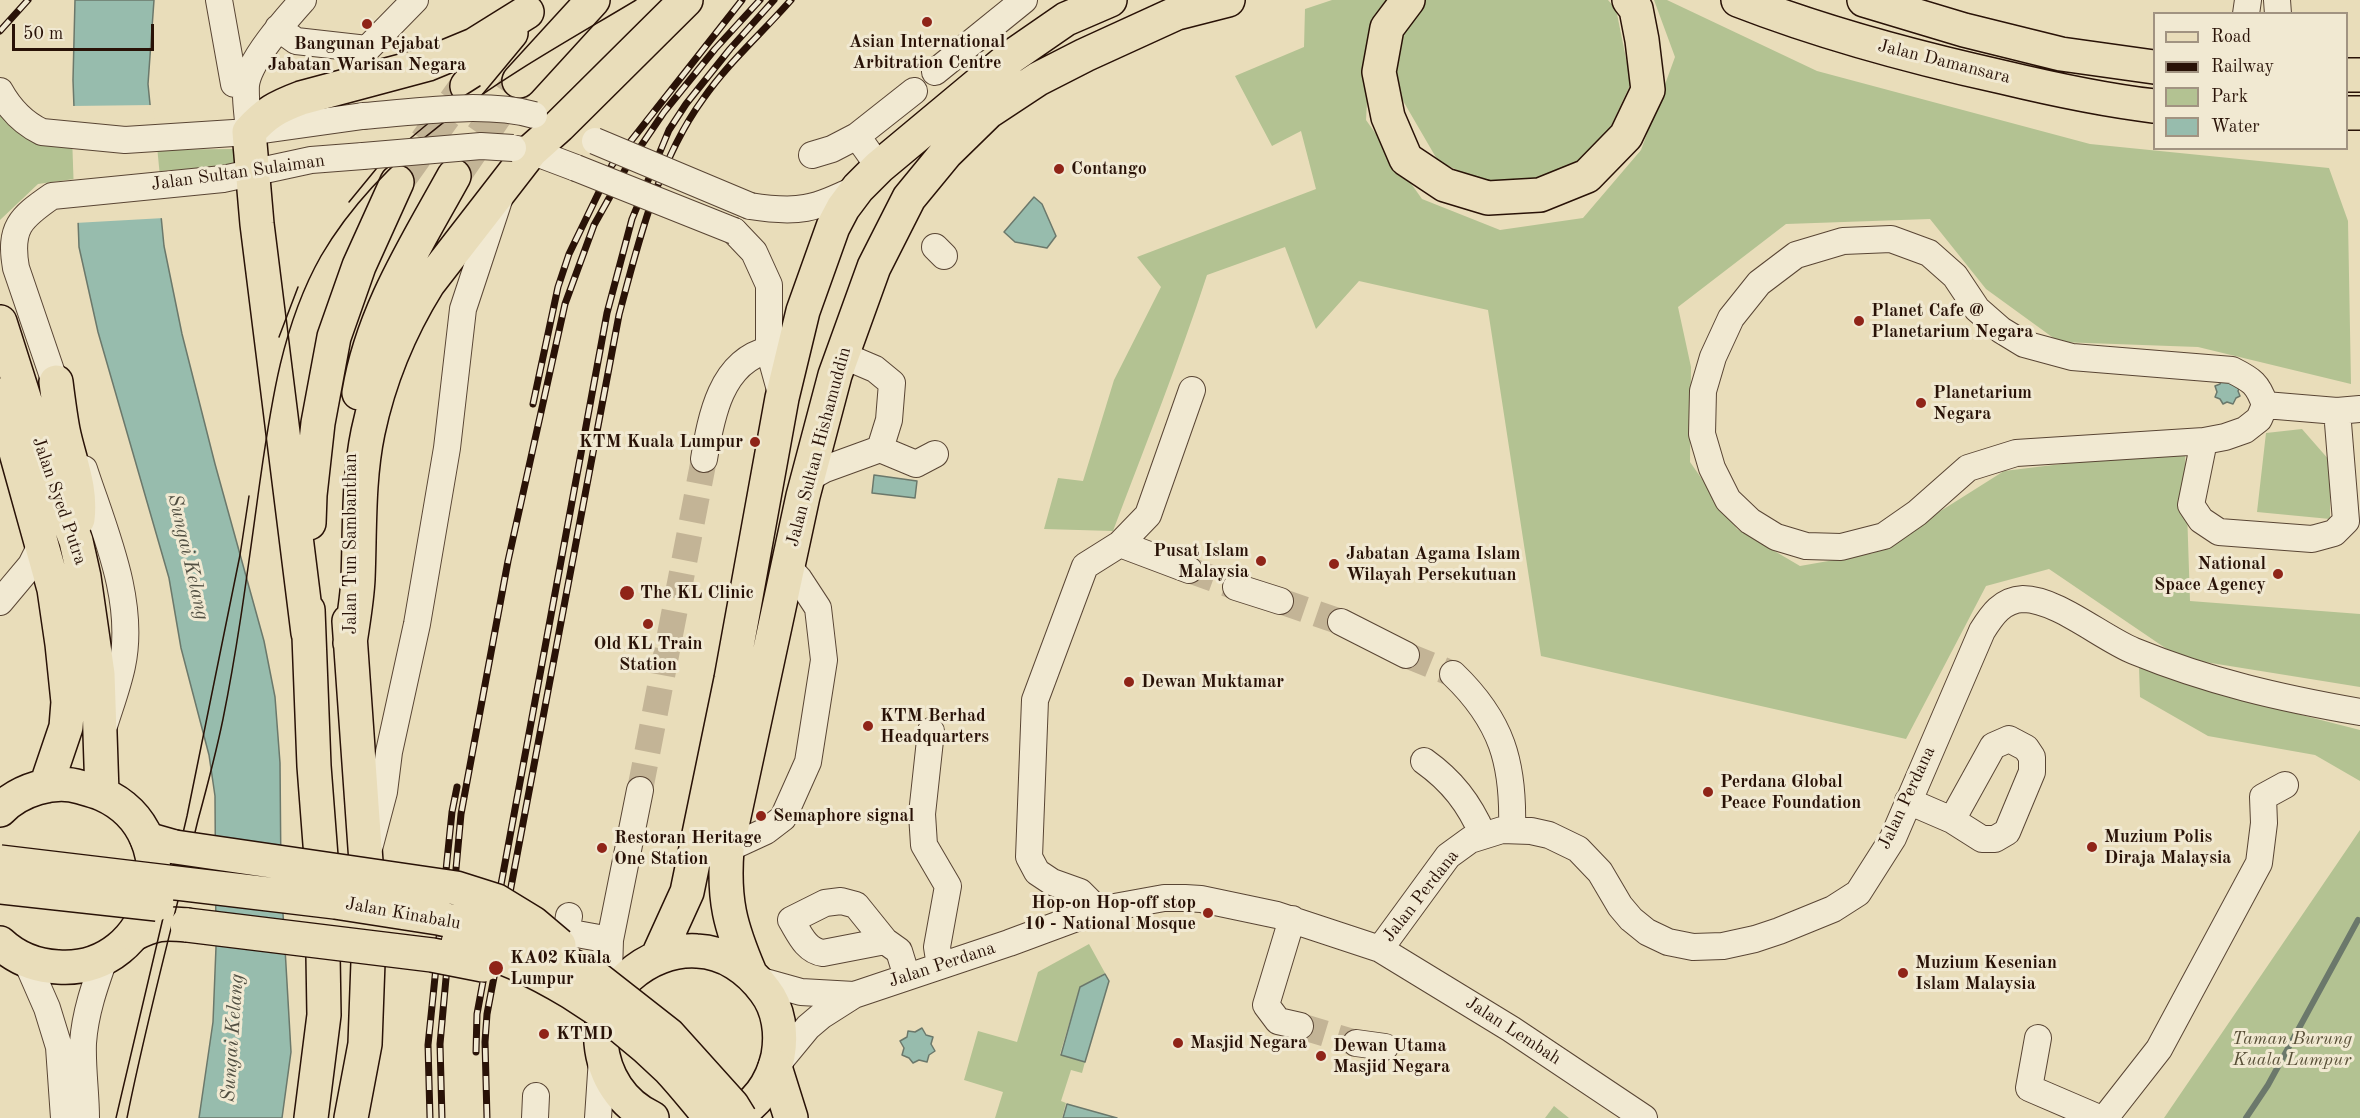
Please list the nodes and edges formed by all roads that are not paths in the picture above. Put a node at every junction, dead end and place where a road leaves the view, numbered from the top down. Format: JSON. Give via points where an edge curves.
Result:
{"nodes":[{"id":1,"x":219,"y":0,"type":"edge"},
{"id":2,"x":303,"y":0,"type":"edge"},
{"id":3,"x":415,"y":0,"type":"edge"},
{"id":4,"x":593,"y":0,"type":"edge"},
{"id":5,"x":686,"y":0,"type":"edge"},
{"id":6,"x":1024,"y":0,"type":"edge"},
{"id":7,"x":1067,"y":0,"type":"edge"},
{"id":8,"x":1110,"y":0,"type":"edge"},
{"id":9,"x":1228,"y":0,"type":"edge"},
{"id":10,"x":1408,"y":0,"type":"edge"},
{"id":11,"x":1629,"y":0,"type":"edge"},
{"id":12,"x":1738,"y":0,"type":"edge"},
{"id":13,"x":1864,"y":0,"type":"edge"},
{"id":14,"x":533,"y":6,"type":"edge"},
{"id":15,"x":278,"y":28,"type":"junction"},
{"id":16,"x":1011,"y":57,"type":"junction"},
{"id":17,"x":2153,"y":66,"type":"edge"},
{"id":18,"x":935,"y":72,"type":"dead end"},
{"id":19,"x":519,"y":81,"type":"tunnel mouth"},
{"id":20,"x":246,"y":84,"type":"junction"},
{"id":21,"x":467,"y":86,"type":"tunnel mouth"},
{"id":22,"x":0,"y":91,"type":"edge"},
{"id":23,"x":914,"y":91,"type":"dead end"},
{"id":24,"x":2153,"y":106,"type":"edge"},
{"id":25,"x":546,"y":120,"type":"junction"},
{"id":26,"x":235,"y":133,"type":"junction"},
{"id":27,"x":857,"y":136,"type":"junction"},
{"id":28,"x":522,"y":149,"type":"junction"},
{"id":29,"x":812,"y":155,"type":"dead end"},
{"id":30,"x":238,"y":175,"type":"junction"},
{"id":31,"x":454,"y":176,"type":"tunnel mouth"},
{"id":32,"x":868,"y":177,"type":"junction"},
{"id":33,"x":397,"y":182,"type":"tunnel mouth"},
{"id":34,"x":503,"y":188,"type":"junction"},
{"id":35,"x":0,"y":322,"type":"edge"},
{"id":36,"x":769,"y":350,"type":"junction"},
{"id":37,"x":842,"y":355,"type":"junction"},
{"id":38,"x":56,"y":382,"type":"junction"},
{"id":39,"x":1192,"y":390,"type":"dead end"},
{"id":40,"x":0,"y":395,"type":"edge"},
{"id":41,"x":782,"y":398,"type":"junction"},
{"id":42,"x":2265,"y":405,"type":"junction"},
{"id":43,"x":2348,"y":410,"type":"edge"},
{"id":44,"x":2204,"y":441,"type":"junction"},
{"id":45,"x":880,"y":449,"type":"junction"},
{"id":46,"x":936,"y":454,"type":"dead end"},
{"id":47,"x":704,"y":459,"type":"tunnel mouth"},
{"id":48,"x":807,"y":479,"type":"junction"},
{"id":49,"x":75,"y":541,"type":"junction"},
{"id":50,"x":42,"y":543,"type":"junction"},
{"id":51,"x":1120,"y":544,"type":"junction"},
{"id":52,"x":788,"y":567,"type":"junction"},
{"id":53,"x":1189,"y":570,"type":"tunnel mouth"},
{"id":54,"x":1236,"y":587,"type":"tunnel mouth"},
{"id":55,"x":1280,"y":601,"type":"tunnel mouth"},
{"id":56,"x":0,"y":602,"type":"edge"},
{"id":57,"x":1341,"y":622,"type":"tunnel mouth"},
{"id":58,"x":308,"y":633,"type":"junction"},
{"id":59,"x":350,"y":643,"type":"junction"},
{"id":60,"x":1406,"y":655,"type":"tunnel mouth"},
{"id":61,"x":1453,"y":674,"type":"tunnel mouth"},
{"id":62,"x":2360,"y":712,"type":"edge"},
{"id":63,"x":931,"y":731,"type":"dead end"},
{"id":64,"x":101,"y":735,"type":"junction"},
{"id":65,"x":1424,"y":761,"type":"dead end"},
{"id":66,"x":2285,"y":785,"type":"dead end"},
{"id":67,"x":46,"y":786,"type":"junction"},
{"id":68,"x":640,"y":790,"type":"tunnel mouth"},
{"id":69,"x":102,"y":793,"type":"junction"},
{"id":70,"x":1908,"y":801,"type":"junction"},
{"id":71,"x":2,"y":806,"type":"edge"},
{"id":72,"x":1952,"y":820,"type":"dead end"},
{"id":73,"x":1512,"y":829,"type":"junction"},
{"id":74,"x":1483,"y":835,"type":"junction"},
{"id":75,"x":161,"y":843,"type":"junction"},
{"id":76,"x":728,"y":849,"type":"junction"},
{"id":77,"x":321,"y":857,"type":"dead end"},
{"id":78,"x":366,"y":859,"type":"joint"},
{"id":79,"x":0,"y":862,"type":"edge"},
{"id":80,"x":0,"y":887,"type":"edge"},
{"id":81,"x":1098,"y":910,"type":"junction"},
{"id":82,"x":1292,"y":919,"type":"junction"},
{"id":83,"x":134,"y":934,"type":"junction"},
{"id":84,"x":610,"y":940,"type":"junction"},
{"id":85,"x":885,"y":941,"type":"dead end"},
{"id":86,"x":1380,"y":949,"type":"junction"},
{"id":87,"x":13,"y":952,"type":"edge"},
{"id":88,"x":324,"y":955,"type":"dead end"},
{"id":89,"x":105,"y":957,"type":"junction"},
{"id":90,"x":657,"y":958,"type":"junction"},
{"id":91,"x":368,"y":962,"type":"dead end"},
{"id":92,"x":940,"y":966,"type":"junction"},
{"id":93,"x":549,"y":977,"type":"junction"},
{"id":94,"x":754,"y":977,"type":"junction"},
{"id":95,"x":907,"y":977,"type":"junction"},
{"id":96,"x":601,"y":991,"type":"junction"},
{"id":97,"x":854,"y":994,"type":"junction"},
{"id":98,"x":1300,"y":1026,"type":"tunnel mouth"},
{"id":99,"x":2038,"y":1038,"type":"dead end"},
{"id":100,"x":1356,"y":1043,"type":"tunnel mouth"},
{"id":101,"x":1385,"y":1047,"type":"dead end"},
{"id":102,"x":602,"y":1055,"type":"junction"},
{"id":103,"x":775,"y":1067,"type":"junction"},
{"id":104,"x":64,"y":1118,"type":"edge"},
{"id":105,"x":86,"y":1118,"type":"edge"},
{"id":106,"x":311,"y":1118,"type":"edge"},
{"id":107,"x":351,"y":1118,"type":"edge"},
{"id":108,"x":598,"y":1118,"type":"edge"},
{"id":109,"x":652,"y":1118,"type":"edge"},
{"id":110,"x":711,"y":1118,"type":"edge"},
{"id":111,"x":730,"y":1118,"type":"edge"},
{"id":112,"x":740,"y":1118,"type":"edge"},
{"id":113,"x":791,"y":1118,"type":"edge"},
{"id":114,"x":1644,"y":1118,"type":"edge"},
{"id":115,"x":2099,"y":1118,"type":"edge"},
{"id":116,"x":2105,"y":1118,"type":"edge"}],
"edges":[{"from":1,"to":20,"type":"street","via":[[234,84]]},
{"from":2,"to":15,"type":"street"},
{"from":3,"to":15,"type":"street","via":[[367,49],[296,41]]},
{"from":4,"to":19,"type":"main road"},
{"from":5,"to":25,"type":"main road"},
{"from":6,"to":18,"type":"street"},
{"from":7,"to":16,"type":"main road","via":[[1046,14]]},
{"from":8,"to":16,"type":"main road","name":"Jalan Sultan Hishamuddin","via":[[1066,19]]},
{"from":9,"to":37,"type":"main road","name":"Jalan Sultan Hishamuddin","via":[[1177,13],[1085,55],[1038,79],[988,112],[946,153],[909,198],[874,267]]},
{"from":10,"to":11,"type":"main road","via":[[1387,28],[1379,72],[1388,117],[1406,159],[1444,185],[1488,198],[1540,195],[1587,176],[1626,136],[1648,90],[1636,9]]},
{"from":12,"to":24,"type":"main road","name":"Jalan Damansara","via":[[1882,48],[2057,90]]},
{"from":13,"to":17,"type":"main road","name":"Jalan Damansara","via":[[2061,54]]},
{"from":14,"to":21,"type":"main road"},
{"from":14,"to":26,"type":"main road","via":[[474,45],[428,64],[281,105]]},
{"from":15,"to":20,"type":"street"},
{"from":16,"to":32,"type":"main road","name":"Jalan Sultan Hishamuddin"},
{"from":20,"to":26,"type":"street"},
{"from":22,"to":26,"type":"street","via":[[18,117],[47,134],[125,140]]},
{"from":23,"to":27,"type":"street"},
{"from":25,"to":26,"type":"street","bridge":true,"via":[[512,109],[491,108],[363,116]]},
{"from":25,"to":28,"type":"main road"},
{"from":25,"to":32,"type":"street","bridge":true,"via":[[750,206],[807,209]]},
{"from":26,"to":30,"type":"main road"},
{"from":27,"to":29,"type":"street"},
{"from":27,"to":32,"type":"street"},
{"from":28,"to":30,"type":"street","name":"Jalan Sultan Sulaiman","bridge":true,"via":[[481,146],[311,160]]},
{"from":28,"to":34,"type":"main road"},
{"from":28,"to":36,"type":"street","name":"Jalan Sultan Sulaiman","bridge":true,"via":[[734,231],[754,252],[769,285]]},
{"from":30,"to":38,"type":"street","name":"Jalan Sultan Sulaiman","via":[[52,196],[20,222],[14,235],[16,268]]},
{"from":30,"to":58,"type":"main road","via":[[256,224]]},
{"from":31,"to":59,"type":"main road","name":"Jalan Tun Sambanthan","via":[[389,296],[360,384],[348,497]]},
{"from":32,"to":41,"type":"main road","name":"Jalan Sultan Hishamuddin","via":[[843,208],[820,259]]},
{"from":33,"to":58,"type":"main road","name":"Jalan Tun Sambanthan","via":[[334,337],[310,495]]},
{"from":34,"to":59,"type":"main road","via":[[414,307],[376,398],[363,467]]},
{"from":34,"to":78,"type":"street","via":[[463,309],[447,448],[417,624],[384,792]]},
{"from":35,"to":49,"type":"main road","name":"Jalan Syed Putra"},
{"from":36,"to":41,"type":"street","name":"Jalan Sultan Sulaiman"},
{"from":36,"to":47,"type":"street","via":[[752,355],[728,380],[714,407]]},
{"from":37,"to":45,"type":"street","via":[[875,369],[892,383],[889,420]]},
{"from":37,"to":48,"type":"main road","name":"Jalan Sultan Hishamuddin"},
{"from":38,"to":49,"type":"main road","via":[[63,430],[77,480],[80,506]]},
{"from":38,"to":64,"type":"street","name":"Jalan Sultan Sulaiman","via":[[122,585],[123,664]]},
{"from":39,"to":51,"type":"street","via":[[1148,515]]},
{"from":40,"to":50,"type":"main road","name":"Jalan Syed Putra"},
{"from":41,"to":90,"type":"main road","name":"Jalan Sultan Hishamuddin","via":[[694,864],[687,892]]},
{"from":42,"to":43,"type":"street"},
{"from":42,"to":44,"type":"street","via":[[2259,419],[2245,430]]},
{"from":42,"to":44,"type":"street","via":[[2250,379],[2232,370],[2072,357],[2025,344],[1977,309],[1955,276],[1929,253],[1891,239],[1843,241],[1796,255],[1759,283],[1731,318],[1703,391],[1702,434],[1712,468],[1728,500],[1750,521],[1776,537],[1806,546],[1841,547],[1884,536],[1968,468],[2016,453]]},
{"from":43,"to":44,"type":"street","via":[[2346,521],[2334,533],[2312,539],[2219,532],[2201,520],[2191,505]]},
{"from":45,"to":46,"type":"street","via":[[916,464]]},
{"from":45,"to":48,"type":"street"},
{"from":48,"to":52,"type":"main road","name":"Jalan Sultan Hishamuddin"},
{"from":49,"to":64,"type":"main road","name":"Jalan Syed Putra","via":[[91,615]]},
{"from":50,"to":56,"type":"street","via":[[31,565]]},
{"from":50,"to":67,"type":"main road","name":"Jalan Syed Putra","via":[[54,589],[68,702],[66,727]]},
{"from":51,"to":53,"type":"street"},
{"from":51,"to":81,"type":"street","via":[[1085,566],[1035,700],[1029,857],[1037,872],[1080,892]]},
{"from":52,"to":76,"type":"main road","name":"Jalan Sultan Hishamuddin"},
{"from":52,"to":76,"type":"street","via":[[818,608],[824,660],[808,762],[783,818]]},
{"from":54,"to":55,"type":"street"},
{"from":57,"to":60,"type":"street"},
{"from":58,"to":77,"type":"main road","name":"Jalan Tun Sambanthan"},
{"from":59,"to":78,"type":"main road","name":"Jalan Tun Sambanthan"},
{"from":61,"to":73,"type":"street","via":[[1474,694],[1504,748],[1511,786]]},
{"from":62,"to":70,"type":"street","name":"Jalan Perdana","via":[[2275,697],[2206,678],[2132,650],[2041,601],[2021,599],[2006,603],[1992,614],[1982,631]]},
{"from":63,"to":92,"type":"street","via":[[922,814],[924,845],[948,886],[937,947]]},
{"from":64,"to":69,"type":"main road","name":"Jalan Syed Putra"},
{"from":65,"to":74,"type":"street","via":[[1460,792]]},
{"from":66,"to":116,"type":"street","via":[[2264,797],[2259,864],[2159,1049]]},
{"from":67,"to":69,"type":"main road","via":[[75,785]]},
{"from":67,"to":71,"type":"main road","via":[[25,792]]},
{"from":68,"to":84,"type":"street"},
{"from":69,"to":75,"type":"main road"},
{"from":70,"to":72,"type":"street"},
{"from":70,"to":73,"type":"street","name":"Jalan Perdana","via":[[1893,838],[1858,893],[1833,909],[1779,931],[1723,946],[1693,947],[1647,932],[1620,906],[1600,872],[1578,849],[1549,835]]},
{"from":73,"to":74,"type":"street","name":"Jalan Perdana"},
{"from":74,"to":86,"type":"street","name":"Jalan Perdana","via":[[1448,856]]},
{"from":75,"to":83,"type":"main road","via":[[153,858],[152,898]]},
{"from":75,"to":96,"type":"main road","bridge":true,"via":[[456,888],[497,901],[533,923]]},
{"from":76,"to":94,"type":"main road","name":"Jalan Sultan Hishamuddin","via":[[725,880],[730,921]]},
{"from":79,"to":96,"type":"main road","name":"Jalan Kinabalu","bridge":true,"via":[[438,918],[528,944]]},
{"from":80,"to":93,"type":"main road","name":"Jalan Kinabalu","bridge":true,"via":[[428,935],[477,948]]},
{"from":81,"to":82,"type":"street","name":"Jalan Perdana","via":[[1185,898]]},
{"from":81,"to":92,"type":"street","name":"Jalan Perdana"},
{"from":82,"to":86,"type":"street","name":"Jalan Perdana"},
{"from":82,"to":98,"type":"street","via":[[1266,1005],[1278,1021]]},
{"from":83,"to":89,"type":"main road"},
{"from":83,"to":93,"type":"main road","bridge":true,"via":[[153,924],[187,925],[432,955]]},
{"from":84,"to":93,"type":"street","via":[[567,924]]},
{"from":84,"to":96,"type":"street"},
{"from":85,"to":95,"type":"street","via":[[901,954]]},
{"from":86,"to":114,"type":"street","name":"Jalan Lembah","via":[[1511,1029]]},
{"from":87,"to":89,"type":"main road","via":[[46,966],[66,968]]},
{"from":87,"to":104,"type":"street","via":[[47,1008],[59,1047]]},
{"from":88,"to":106,"type":"main road","via":[[324,1015]]},
{"from":89,"to":105,"type":"street","via":[[85,1028]]},
{"from":90,"to":94,"type":"main road","via":[[699,951],[734,961]]},
{"from":90,"to":96,"type":"main road"},
{"from":91,"to":107,"type":"main road","via":[[364,1044]]},
{"from":92,"to":95,"type":"street","name":"Jalan Perdana"},
{"from":93,"to":110,"type":"main road","name":"Jalan Kinabalu","bridge":true,"via":[[640,1042]]},
{"from":94,"to":97,"type":"street","name":"Jalan Perdana","via":[[801,992]]},
{"from":94,"to":103,"type":"main road","name":"Jalan Sultan Hishamuddin","via":[[776,1012],[780,1046]]},
{"from":95,"to":97,"type":"street","name":"Jalan Perdana"},
{"from":96,"to":102,"type":"main road"},
{"from":96,"to":112,"type":"main road","name":"Jalan Kinabalu","bridge":true,"via":[[669,1035]]},
{"from":97,"to":103,"type":"street","name":"Jalan Perdana","via":[[808,1027]]},
{"from":99,"to":115,"type":"street","via":[[2029,1088]]},
{"from":100,"to":101,"type":"street"},
{"from":102,"to":108,"type":"street"},
{"from":102,"to":109,"type":"main road","via":[[616,1089]]},
{"from":103,"to":111,"type":"main road","via":[[760,1095]]},
{"from":103,"to":113,"type":"main road"}]}
